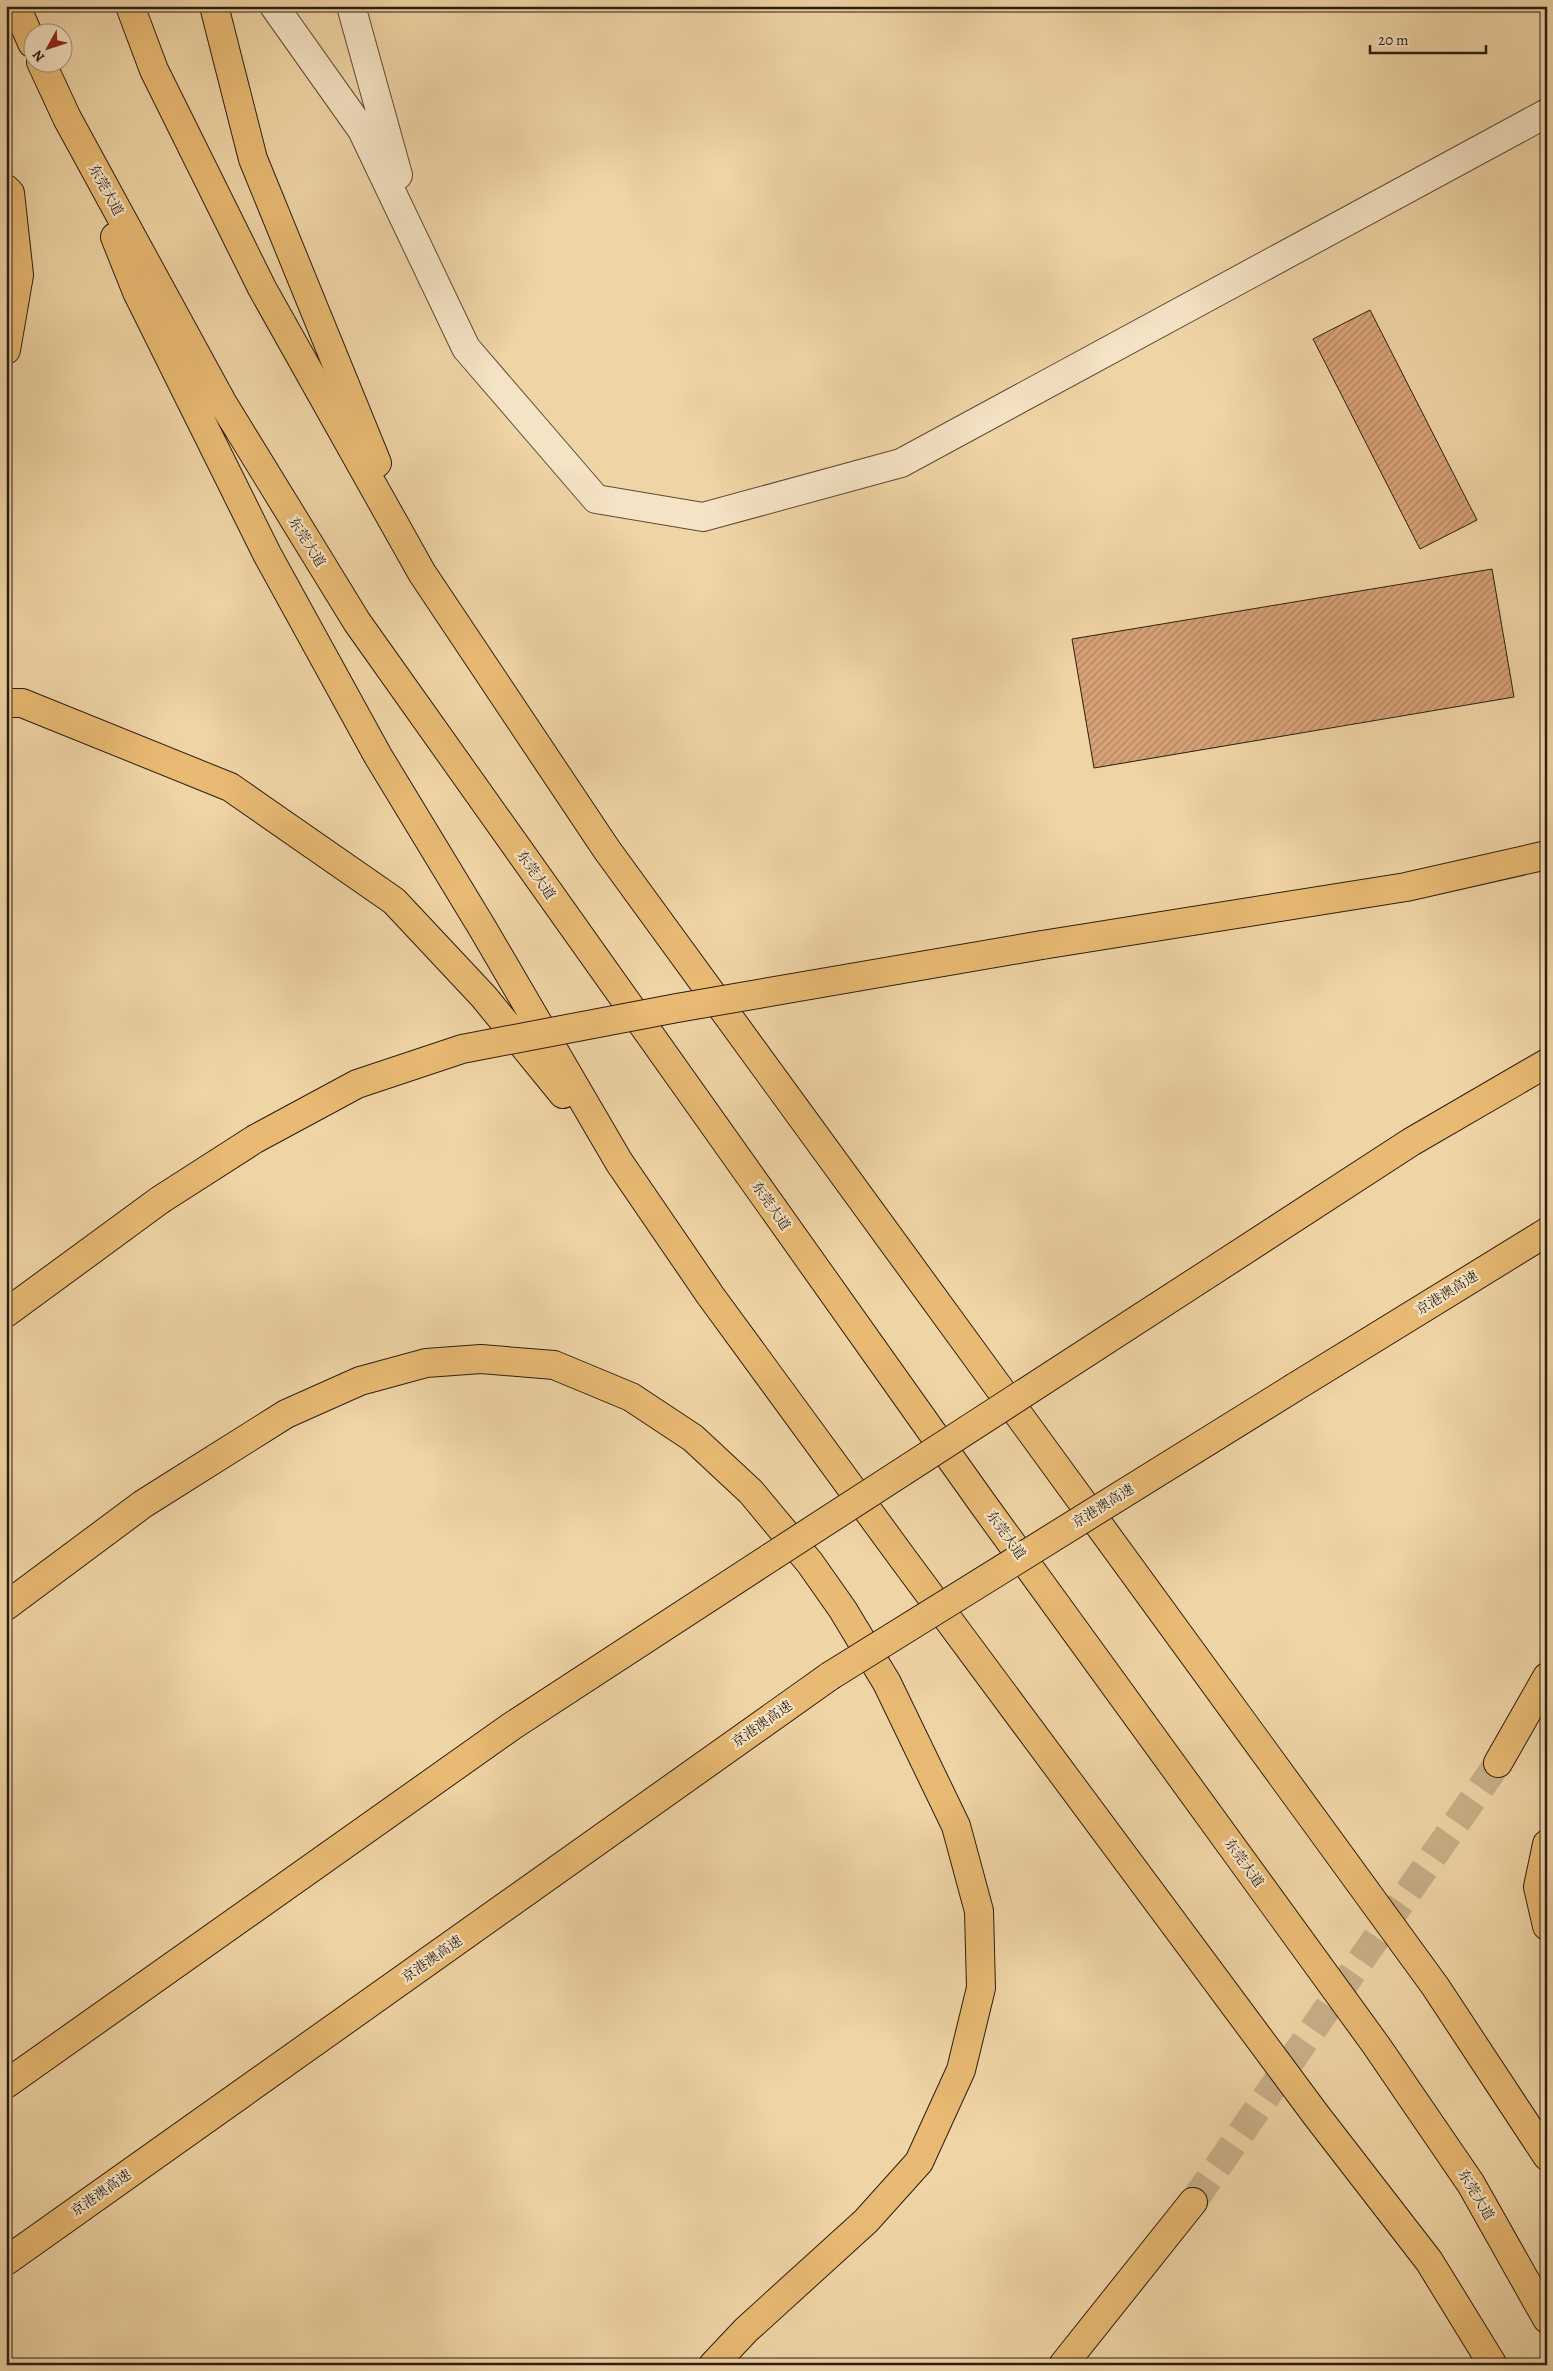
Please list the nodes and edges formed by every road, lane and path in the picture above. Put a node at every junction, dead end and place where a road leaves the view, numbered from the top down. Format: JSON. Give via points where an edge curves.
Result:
{"nodes":[{"id":1,"x":16,"y":6,"type":"edge"},
{"id":2,"x":130,"y":6,"type":"edge"},
{"id":3,"x":214,"y":6,"type":"edge"},
{"id":4,"x":274,"y":6,"type":"edge"},
{"id":5,"x":351,"y":6,"type":"edge"},
{"id":6,"x":23,"y":22,"type":"edge"},
{"id":7,"x":46,"y":72,"type":"edge"},
{"id":8,"x":1547,"y":113,"type":"edge"},
{"id":9,"x":67,"y":118,"type":"junction"},
{"id":10,"x":6,"y":189,"type":"edge"},
{"id":11,"x":418,"y":246,"type":"junction"},
{"id":12,"x":6,"y":350,"type":"edge"},
{"id":13,"x":422,"y":574,"type":"junction"},
{"id":14,"x":6,"y":703,"type":"edge"},
{"id":15,"x":1547,"y":856,"type":"edge"},
{"id":16,"x":1547,"y":1063,"type":"edge"},
{"id":17,"x":618,"y":1162,"type":"junction"},
{"id":18,"x":1547,"y":1232,"type":"edge"},
{"id":19,"x":6,"y":1313,"type":"edge"},
{"id":20,"x":6,"y":1606,"type":"edge"},
{"id":21,"x":1547,"y":1677,"type":"edge"},
{"id":22,"x":1498,"y":1763,"type":"tunnel mouth"},
{"id":23,"x":1547,"y":1844,"type":"edge"},
{"id":24,"x":1547,"y":1926,"type":"edge"},
{"id":25,"x":6,"y":2084,"type":"edge"},
{"id":26,"x":1547,"y":2156,"type":"edge"},
{"id":27,"x":1193,"y":2202,"type":"tunnel mouth"},
{"id":28,"x":6,"y":2260,"type":"edge"},
{"id":29,"x":1547,"y":2320,"type":"edge"},
{"id":30,"x":712,"y":2365,"type":"edge"},
{"id":31,"x":1063,"y":2365,"type":"edge"},
{"id":32,"x":1493,"y":2365,"type":"edge"}],
"edges":[{"from":1,"to":6,"type":"highway"},
{"from":2,"to":13,"type":"highway","via":[[154,70],[262,288]]},
{"from":3,"to":13,"type":"highway","via":[[253,159]]},
{"from":4,"to":11,"type":"street","via":[[362,130]]},
{"from":5,"to":11,"type":"street"},
{"from":7,"to":9,"type":"highway","name":"东莞大道"},
{"from":8,"to":11,"type":"street","via":[[901,463],[703,517],[596,499],[466,348]]},
{"from":9,"to":17,"type":"highway","via":[[137,292],[267,554],[378,756]]},
{"from":9,"to":29,"type":"highway","name":"东莞大道","via":[[222,402],[357,622],[978,1496],[1376,2045],[1471,2184]]},
{"from":10,"to":12,"type":"highway","via":[[10,193],[19,275]]},
{"from":13,"to":26,"type":"highway","via":[[607,850],[1435,1986]]},
{"from":14,"to":17,"type":"highway","via":[[22,703],[230,787],[394,902],[484,997]]},
{"from":15,"to":19,"type":"highway","bridge":true,"via":[[1406,887],[1042,945],[678,1008],[462,1050],[357,1084],[255,1139],[160,1200]]},
{"from":16,"to":25,"type":"highway","bridge":true,"via":[[1411,1142],[512,1726]]},
{"from":17,"to":32,"type":"highway","via":[[710,1295],[892,1544],[1316,2115],[1429,2261]]},
{"from":18,"to":28,"type":"highway","name":"京港澳高速","bridge":true,"via":[[830,1676]]},
{"from":20,"to":30,"type":"highway","via":[[143,1504],[286,1414],[360,1381],[426,1363],[481,1359],[554,1365],[631,1397],[693,1438],[752,1492],[810,1563],[843,1610],[886,1683],[956,1826],[979,1911],[981,1988],[961,2070],[919,2162],[866,2221]]},
{"from":21,"to":22,"type":"highway"},
{"from":23,"to":24,"type":"highway","via":[[1538,1887]]},
{"from":27,"to":31,"type":"highway"}]}
